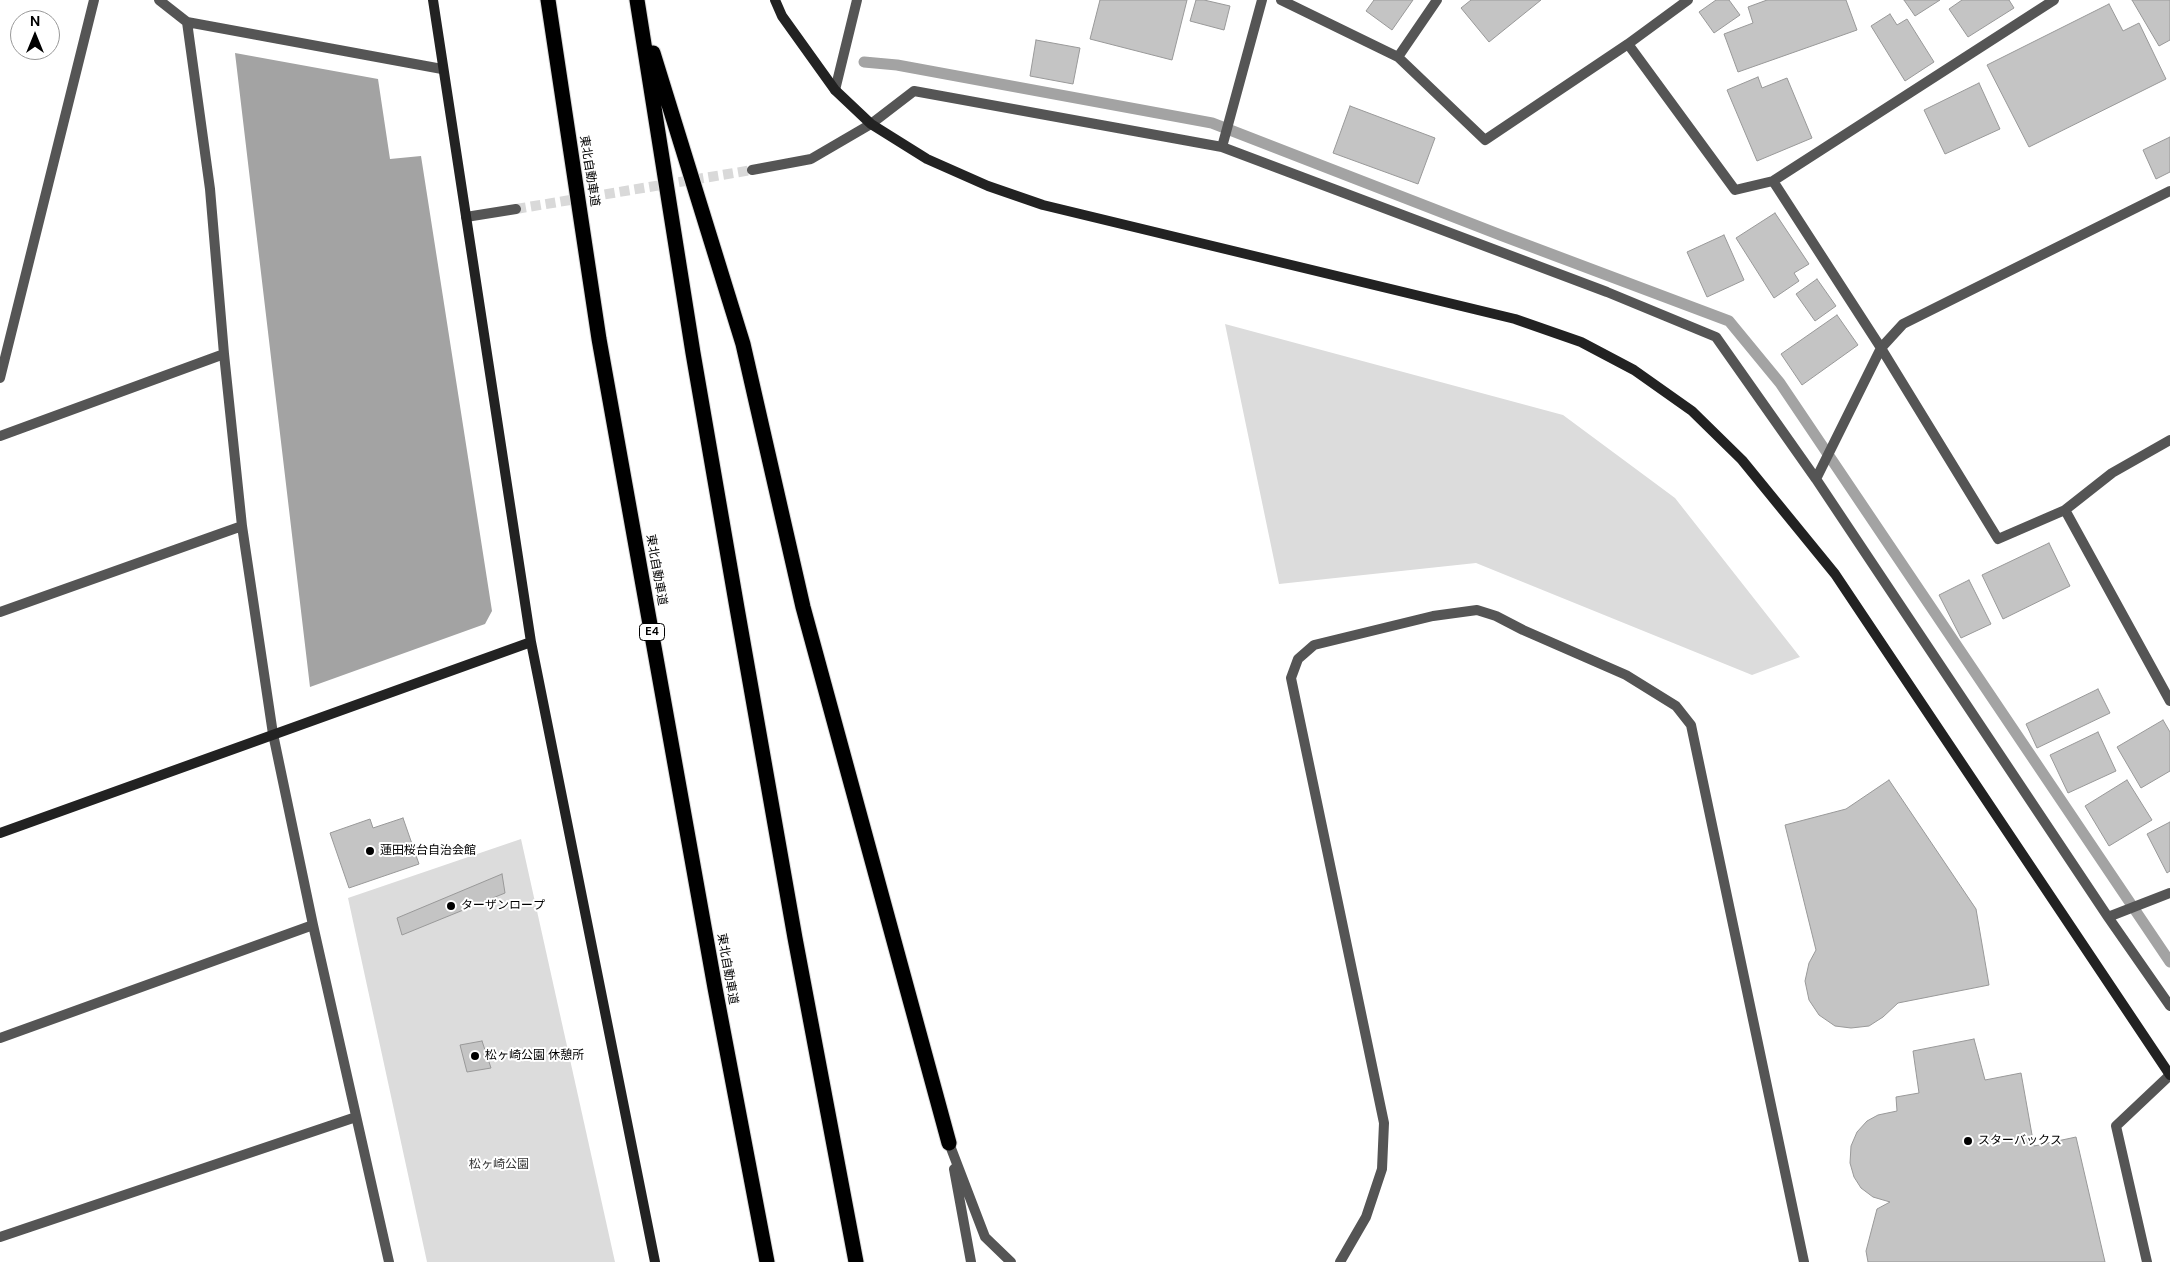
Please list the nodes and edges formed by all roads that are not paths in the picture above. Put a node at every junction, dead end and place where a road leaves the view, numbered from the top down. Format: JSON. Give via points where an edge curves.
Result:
{"nodes":[{"id":1,"x":94,"y":0,"type":"edge"},
{"id":2,"x":159,"y":0,"type":"edge"},
{"id":3,"x":433,"y":0,"type":"edge"},
{"id":4,"x":548,"y":0,"type":"edge"},
{"id":5,"x":775,"y":0,"type":"edge"},
{"id":6,"x":857,"y":0,"type":"edge"},
{"id":7,"x":1262,"y":0,"type":"edge"},
{"id":8,"x":1281,"y":0,"type":"edge"},
{"id":9,"x":1437,"y":0,"type":"edge"},
{"id":10,"x":1688,"y":0,"type":"edge"},
{"id":11,"x":2054,"y":0,"type":"edge"},
{"id":12,"x":637,"y":1,"type":"edge"},
{"id":13,"x":187,"y":22,"type":"junction"},
{"id":14,"x":1628,"y":44,"type":"junction"},
{"id":15,"x":1398,"y":57,"type":"junction"},
{"id":16,"x":442,"y":69,"type":"junction"},
{"id":17,"x":835,"y":90,"type":"junction"},
{"id":18,"x":871,"y":124,"type":"junction"},
{"id":19,"x":1222,"y":147,"type":"junction"},
{"id":20,"x":752,"y":170,"type":"tunnel mouth"},
{"id":21,"x":1773,"y":181,"type":"junction"},
{"id":22,"x":2170,"y":191,"type":"edge"},
{"id":23,"x":516,"y":208,"type":"tunnel mouth"},
{"id":24,"x":466,"y":217,"type":"junction"},
{"id":25,"x":1881,"y":348,"type":"junction"},
{"id":26,"x":224,"y":354,"type":"junction"},
{"id":27,"x":0,"y":378,"type":"edge"},
{"id":28,"x":0,"y":436,"type":"edge"},
{"id":29,"x":2170,"y":440,"type":"edge"},
{"id":30,"x":1816,"y":479,"type":"junction"},
{"id":31,"x":2065,"y":510,"type":"junction"},
{"id":32,"x":242,"y":526,"type":"junction"},
{"id":33,"x":0,"y":612,"type":"edge"},
{"id":34,"x":530,"y":642,"type":"junction"},
{"id":35,"x":2166,"y":684,"type":"edge"},
{"id":36,"x":2170,"y":702,"type":"edge"},
{"id":37,"x":273,"y":734,"type":"junction"},
{"id":38,"x":0,"y":833,"type":"edge"},
{"id":39,"x":2170,"y":893,"type":"edge"},
{"id":40,"x":2108,"y":918,"type":"junction"},
{"id":41,"x":313,"y":925,"type":"junction"},
{"id":42,"x":2170,"y":1006,"type":"edge"},
{"id":43,"x":0,"y":1038,"type":"edge"},
{"id":44,"x":2170,"y":1075,"type":"edge"},
{"id":45,"x":356,"y":1117,"type":"junction"},
{"id":46,"x":949,"y":1143,"type":"junction"},
{"id":47,"x":0,"y":1238,"type":"edge"},
{"id":48,"x":389,"y":1262,"type":"edge"},
{"id":49,"x":654,"y":1262,"type":"edge"},
{"id":50,"x":767,"y":1262,"type":"edge"},
{"id":51,"x":856,"y":1262,"type":"edge"},
{"id":52,"x":971,"y":1262,"type":"edge"},
{"id":53,"x":1011,"y":1262,"type":"edge"},
{"id":54,"x":1340,"y":1262,"type":"edge"},
{"id":55,"x":1804,"y":1262,"type":"edge"},
{"id":56,"x":2147,"y":1262,"type":"edge"}],
"edges":[{"from":1,"to":27,"type":"street"},
{"from":2,"to":13,"type":"street"},
{"from":3,"to":16,"type":"street"},
{"from":4,"to":50,"type":"highway","name":"東北自動車道","number":"E4","via":[[599,339]]},
{"from":5,"to":17,"type":"street","via":[[782,16]]},
{"from":6,"to":17,"type":"street"},
{"from":7,"to":19,"type":"street"},
{"from":8,"to":15,"type":"street"},
{"from":9,"to":15,"type":"street"},
{"from":10,"to":14,"type":"street"},
{"from":11,"to":21,"type":"street"},
{"from":12,"to":46,"type":"highway","via":[[744,344],[803,607]]},
{"from":12,"to":51,"type":"highway","via":[[738,618]]},
{"from":13,"to":16,"type":"street"},
{"from":13,"to":26,"type":"street","via":[[210,189]]},
{"from":14,"to":15,"type":"street","via":[[1484,140]]},
{"from":14,"to":21,"type":"street","via":[[1735,190]]},
{"from":16,"to":24,"type":"street"},
{"from":17,"to":18,"type":"street"},
{"from":18,"to":19,"type":"street","via":[[914,91]]},
{"from":18,"to":20,"type":"street","via":[[811,159]]},
{"from":18,"to":44,"type":"street","via":[[927,159],[988,186],[1043,205],[1515,319],[1581,342],[1634,370],[1692,411],[1742,460],[1835,574]]},
{"from":19,"to":30,"type":"street","via":[[1607,292],[1716,337]]},
{"from":21,"to":25,"type":"street"},
{"from":22,"to":25,"type":"street","via":[[1903,324]]},
{"from":23,"to":24,"type":"street"},
{"from":24,"to":34,"type":"street"},
{"from":25,"to":30,"type":"street"},
{"from":25,"to":31,"type":"street","via":[[1998,539]]},
{"from":26,"to":28,"type":"street"},
{"from":26,"to":32,"type":"street"},
{"from":29,"to":31,"type":"street","via":[[2112,473]]},
{"from":30,"to":40,"type":"street"},
{"from":31,"to":35,"type":"street"},
{"from":32,"to":33,"type":"street"},
{"from":32,"to":37,"type":"street"},
{"from":34,"to":37,"type":"street"},
{"from":34,"to":49,"type":"street"},
{"from":35,"to":36,"type":"street"},
{"from":37,"to":38,"type":"street"},
{"from":37,"to":41,"type":"street"},
{"from":39,"to":40,"type":"street"},
{"from":40,"to":42,"type":"street"},
{"from":41,"to":43,"type":"street"},
{"from":41,"to":45,"type":"street"},
{"from":44,"to":56,"type":"street","via":[[2116,1126]]},
{"from":45,"to":47,"type":"street"},
{"from":45,"to":48,"type":"street"},
{"from":46,"to":52,"type":"street"},
{"from":46,"to":53,"type":"street","via":[[985,1237]]},
{"from":54,"to":55,"type":"street","via":[[1366,1217],[1382,1169],[1384,1124],[1291,678],[1298,659],[1314,645],[1433,616],[1477,610],[1626,675],[1676,706],[1691,725]]}]}
